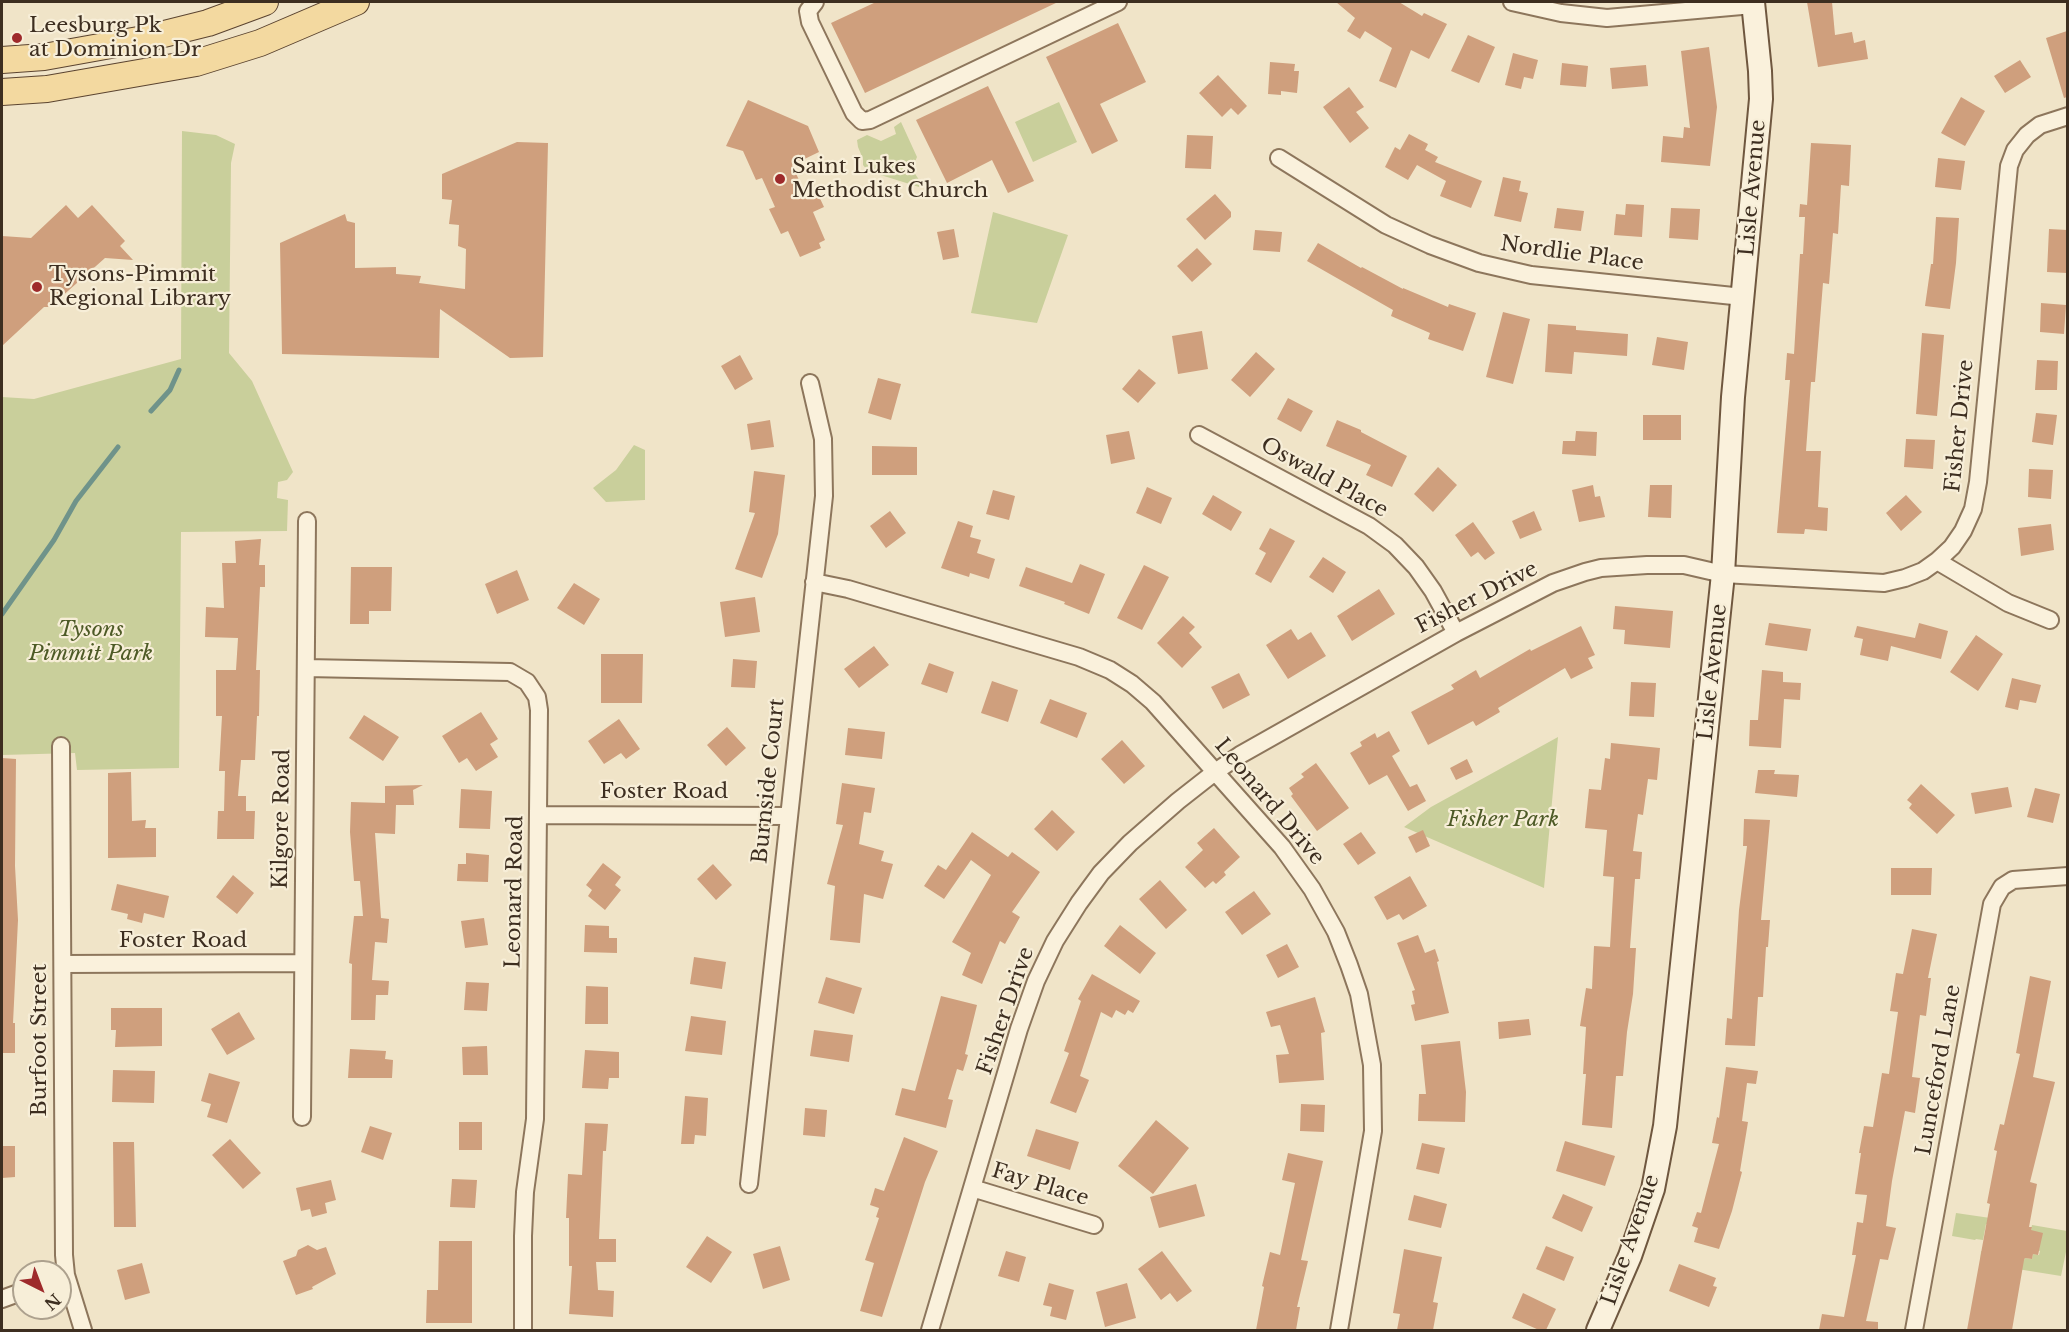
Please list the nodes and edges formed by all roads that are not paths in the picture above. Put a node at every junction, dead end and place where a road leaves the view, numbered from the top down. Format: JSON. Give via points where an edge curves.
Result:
{"nodes":[{"id":1,"x":266,"y":2,"type":"edge"},
{"id":2,"x":356,"y":2,"type":"edge"},
{"id":3,"x":815,"y":2,"type":"edge"},
{"id":4,"x":1118,"y":2,"type":"edge"},
{"id":5,"x":1512,"y":2,"type":"edge"},
{"id":6,"x":1753,"y":3,"type":"edge"},
{"id":7,"x":2,"y":60,"type":"edge"},
{"id":8,"x":2,"y":92,"type":"edge"},
{"id":9,"x":2067,"y":116,"type":"edge"},
{"id":10,"x":1279,"y":158,"type":"dead end"},
{"id":11,"x":1743,"y":297,"type":"junction"},
{"id":12,"x":810,"y":383,"type":"dead end"},
{"id":13,"x":1199,"y":435,"type":"dead end"},
{"id":14,"x":307,"y":521,"type":"dead end"},
{"id":15,"x":1937,"y":561,"type":"junction"},
{"id":16,"x":1723,"y":574,"type":"junction"},
{"id":17,"x":814,"y":582,"type":"junction"},
{"id":18,"x":2049,"y":620,"type":"dead end"},
{"id":19,"x":1456,"y":633,"type":"junction"},
{"id":20,"x":306,"y":668,"type":"junction"},
{"id":21,"x":61,"y":746,"type":"dead end"},
{"id":22,"x":1215,"y":772,"type":"junction"},
{"id":23,"x":538,"y":815,"type":"junction"},
{"id":24,"x":789,"y":816,"type":"junction"},
{"id":25,"x":2067,"y":876,"type":"edge"},
{"id":26,"x":303,"y":963,"type":"junction"},
{"id":27,"x":63,"y":964,"type":"junction"},
{"id":28,"x":302,"y":1117,"type":"dead end"},
{"id":29,"x":748,"y":1184,"type":"dead end"},
{"id":30,"x":972,"y":1188,"type":"junction"},
{"id":31,"x":1095,"y":1225,"type":"dead end"},
{"id":32,"x":64,"y":1260,"type":"edge"},
{"id":33,"x":72,"y":1300,"type":"edge"},
{"id":34,"x":83,"y":1330,"type":"edge"},
{"id":35,"x":523,"y":1330,"type":"edge"},
{"id":36,"x":930,"y":1330,"type":"edge"},
{"id":37,"x":1339,"y":1330,"type":"edge"},
{"id":38,"x":1598,"y":1330,"type":"edge"},
{"id":39,"x":1914,"y":1330,"type":"edge"}],
"edges":[{"from":1,"to":7,"type":"main road","via":[[208,23],[144,39],[44,57]]},
{"from":2,"to":8,"type":"main road","via":[[260,43],[196,63],[47,89]]},
{"from":3,"to":4,"type":"street","via":[[808,11],[810,22],[854,113],[862,120],[870,120]]},
{"from":5,"to":6,"type":"street","via":[[1607,18]]},
{"from":6,"to":11,"type":"street","name":"Lisle Avenue","via":[[1761,99]]},
{"from":9,"to":15,"type":"street","name":"Fisher Drive","via":[[2040,125],[2027,135],[2009,166],[1978,482],[1963,531]]},
{"from":10,"to":11,"type":"street","name":"Nordlie Place","via":[[1386,225],[1479,263],[1531,275]]},
{"from":11,"to":16,"type":"street","name":"Lisle Avenue"},
{"from":12,"to":17,"type":"street","name":"Burnside Court","via":[[824,459]]},
{"from":13,"to":19,"type":"street","name":"Oswald Place","via":[[1369,526],[1395,545],[1433,591]]},
{"from":14,"to":20,"type":"street","name":"Kilgore Road"},
{"from":15,"to":16,"type":"street","name":"Fisher Drive","via":[[1923,571],[1884,583]]},
{"from":15,"to":18,"type":"street","via":[[2008,603]]},
{"from":16,"to":19,"type":"street","name":"Fisher Drive","via":[[1684,565],[1593,570],[1553,584]]},
{"from":16,"to":38,"type":"street","name":"Lisle Avenue","via":[[1665,1126],[1653,1189]]},
{"from":17,"to":22,"type":"street","name":"Leonard Drive","via":[[1079,657],[1110,670],[1153,702]]},
{"from":17,"to":24,"type":"street","name":"Burnside Court"},
{"from":19,"to":22,"type":"street","name":"Fisher Drive","via":[[1240,754]]},
{"from":20,"to":23,"type":"street","name":"Leonard Road","via":[[495,671],[533,678],[539,710]]},
{"from":20,"to":26,"type":"street","name":"Kilgore Road"},
{"from":21,"to":27,"type":"street","name":"Burfoot Street"},
{"from":22,"to":30,"type":"street","name":"Fisher Drive","via":[[1101,873],[1055,941],[1019,1029]]},
{"from":22,"to":37,"type":"street","name":"Leonard Drive","via":[[1282,847],[1312,889],[1336,932],[1359,994],[1372,1065],[1373,1131]]},
{"from":23,"to":24,"type":"street","name":"Foster Road"},
{"from":23,"to":35,"type":"street","name":"Leonard Road","via":[[535,1119],[525,1192]]},
{"from":24,"to":29,"type":"street","name":"Burnside Court"},
{"from":25,"to":39,"type":"street","name":"Lunceford Lane","via":[[2013,880],[1995,895]]},
{"from":26,"to":27,"type":"street","name":"Foster Road"},
{"from":26,"to":28,"type":"street","name":"Kilgore Road"},
{"from":27,"to":32,"type":"street","name":"Burfoot Street"},
{"from":30,"to":31,"type":"street","name":"Fay Place"},
{"from":30,"to":36,"type":"street","name":"Fisher Drive"},
{"from":33,"to":34,"type":"street","name":"Burfoot Street"}]}
